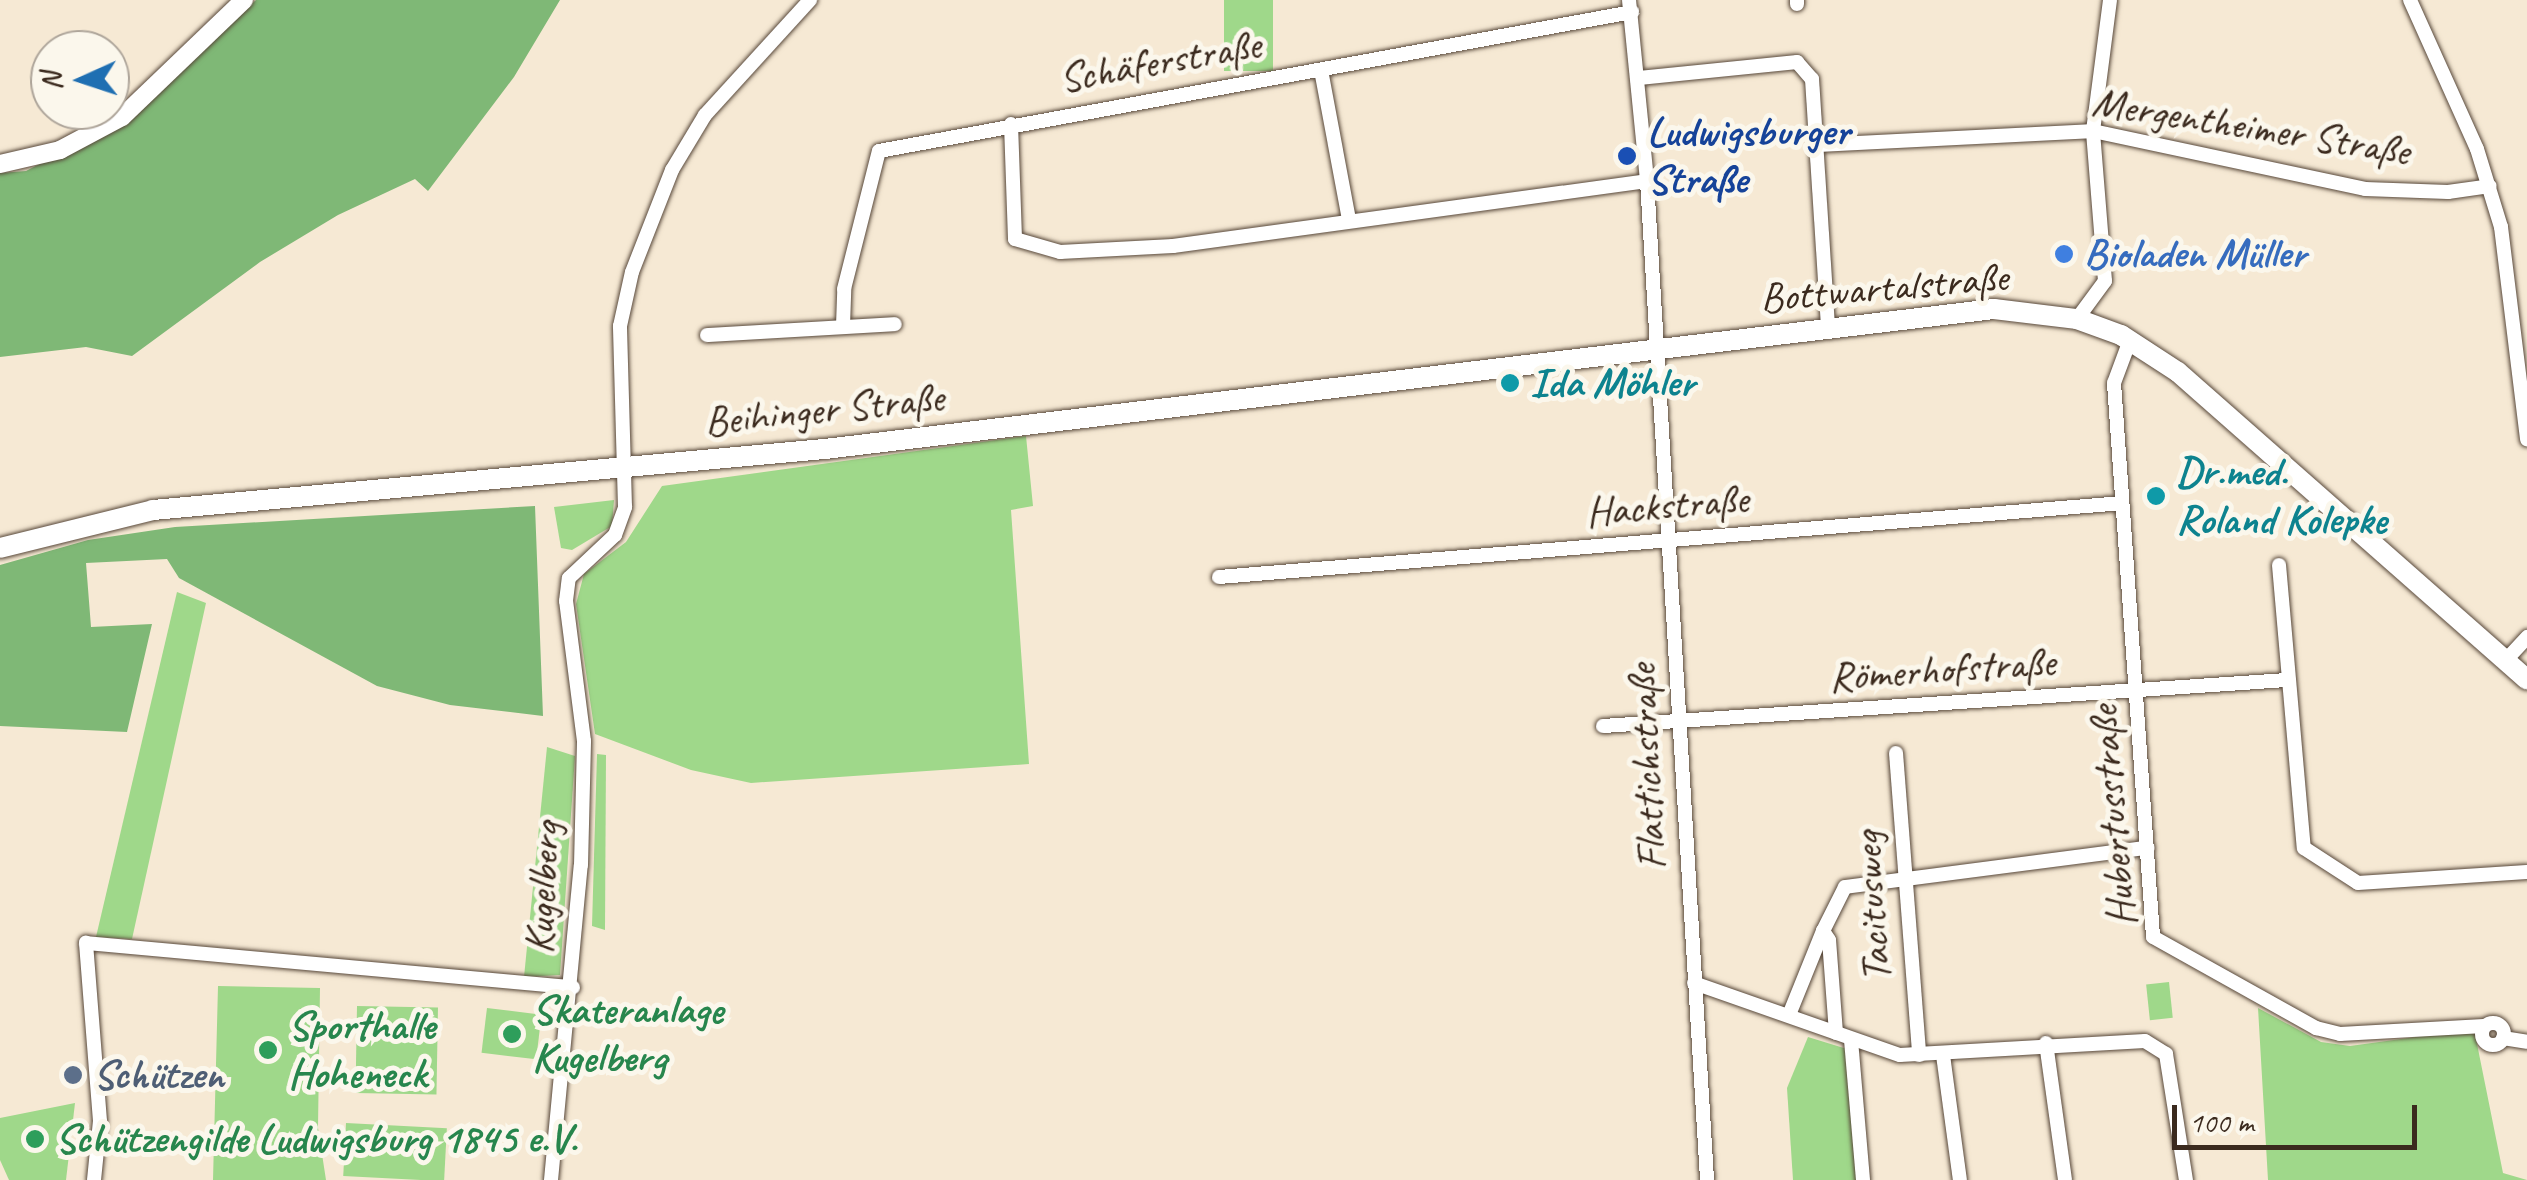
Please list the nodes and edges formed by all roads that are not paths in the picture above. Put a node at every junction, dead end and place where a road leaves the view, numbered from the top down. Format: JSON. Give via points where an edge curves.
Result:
{"nodes":[{"id":1,"x":244,"y":0,"type":"edge"},
{"id":2,"x":810,"y":0,"type":"edge"},
{"id":3,"x":2110,"y":0,"type":"edge"},
{"id":4,"x":2410,"y":0,"type":"edge"},
{"id":5,"x":1630,"y":6,"type":"edge"},
{"id":6,"x":1321,"y":70,"type":"junction"},
{"id":7,"x":1639,"y":78,"type":"junction"},
{"id":8,"x":1011,"y":124,"type":"junction"},
{"id":9,"x":2092,"y":131,"type":"junction"},
{"id":10,"x":1820,"y":146,"type":"junction"},
{"id":11,"x":0,"y":164,"type":"edge"},
{"id":12,"x":1648,"y":181,"type":"junction"},
{"id":13,"x":2490,"y":186,"type":"junction"},
{"id":14,"x":1350,"y":220,"type":"junction"},
{"id":15,"x":2077,"y":318,"type":"junction"},
{"id":16,"x":895,"y":324,"type":"dead end"},
{"id":17,"x":1828,"y":325,"type":"junction"},
{"id":18,"x":843,"y":326,"type":"junction"},
{"id":19,"x":707,"y":335,"type":"dead end"},
{"id":20,"x":2130,"y":340,"type":"junction"},
{"id":21,"x":1658,"y":349,"type":"junction"},
{"id":22,"x":2527,"y":439,"type":"edge"},
{"id":23,"x":625,"y":469,"type":"junction"},
{"id":24,"x":2122,"y":502,"type":"junction"},
{"id":25,"x":1670,"y":540,"type":"junction"},
{"id":26,"x":0,"y":548,"type":"edge"},
{"id":27,"x":2279,"y":565,"type":"dead end"},
{"id":28,"x":1219,"y":577,"type":"dead end"},
{"id":29,"x":2527,"y":637,"type":"edge"},
{"id":30,"x":2505,"y":661,"type":"junction"},
{"id":31,"x":2526,"y":678,"type":"edge"},
{"id":32,"x":2286,"y":680,"type":"junction"},
{"id":33,"x":2137,"y":691,"type":"junction"},
{"id":34,"x":1680,"y":724,"type":"junction"},
{"id":35,"x":1603,"y":726,"type":"dead end"},
{"id":36,"x":1896,"y":753,"type":"dead end"},
{"id":37,"x":2147,"y":848,"type":"junction"},
{"id":38,"x":2527,"y":872,"type":"edge"},
{"id":39,"x":1904,"y":880,"type":"junction"},
{"id":40,"x":1823,"y":932,"type":"junction"},
{"id":41,"x":1694,"y":983,"type":"junction"},
{"id":42,"x":572,"y":987,"type":"junction"},
{"id":43,"x":1789,"y":1015,"type":"junction"},
{"id":44,"x":1836,"y":1034,"type":"junction"},
{"id":45,"x":1851,"y":1040,"type":"junction"},
{"id":46,"x":2527,"y":1042,"type":"edge"},
{"id":47,"x":2046,"y":1043,"type":"junction"},
{"id":48,"x":1920,"y":1055,"type":"junction"},
{"id":49,"x":1944,"y":1055,"type":"junction"},
{"id":50,"x":94,"y":1180,"type":"edge"},
{"id":51,"x":552,"y":1180,"type":"edge"},
{"id":52,"x":1706,"y":1180,"type":"edge"},
{"id":53,"x":1863,"y":1180,"type":"edge"},
{"id":54,"x":1960,"y":1180,"type":"edge"},
{"id":55,"x":2066,"y":1180,"type":"edge"},
{"id":56,"x":2186,"y":1180,"type":"edge"}],
"edges":[{"from":1,"to":11,"type":"street","via":[[122,117],[60,150]]},
{"from":2,"to":23,"type":"street","via":[[705,115],[646,231],[620,326]]},
{"from":3,"to":9,"type":"street"},
{"from":4,"to":13,"type":"street"},
{"from":5,"to":6,"type":"street","name":"Schäferstraße"},
{"from":5,"to":7,"type":"street"},
{"from":6,"to":8,"type":"street","name":"Schäferstraße"},
{"from":6,"to":14,"type":"street"},
{"from":7,"to":10,"type":"street","via":[[1796,62],[1812,78]]},
{"from":7,"to":12,"type":"street"},
{"from":8,"to":14,"type":"street","via":[[1014,240],[1036,250],[1173,246]]},
{"from":8,"to":18,"type":"street","name":"Schäferstraße","via":[[879,151],[844,289]]},
{"from":9,"to":10,"type":"street","name":"Mergentheimer Straße"},
{"from":9,"to":13,"type":"street","name":"Mergentheimer Straße","via":[[2365,189]]},
{"from":9,"to":15,"type":"street","via":[[2105,281]]},
{"from":10,"to":17,"type":"street"},
{"from":12,"to":14,"type":"street"},
{"from":12,"to":21,"type":"street"},
{"from":13,"to":22,"type":"street","via":[[2510,270]]},
{"from":15,"to":17,"type":"main road","name":"Bottwartalstraße","via":[[1994,308]]},
{"from":15,"to":20,"type":"main road","name":"Bottwartalstraße"},
{"from":16,"to":18,"type":"street"},
{"from":17,"to":21,"type":"main road","name":"Bottwartalstraße"},
{"from":18,"to":19,"type":"street"},
{"from":20,"to":24,"type":"street","name":"Hubertusstraße","via":[[2114,384]]},
{"from":20,"to":30,"type":"main road","name":"Bottwartalstraße","via":[[2178,372]]},
{"from":21,"to":23,"type":"main road","name":"Beihinger Straße"},
{"from":21,"to":25,"type":"street","name":"Flattichstraße"},
{"from":23,"to":26,"type":"main road","name":"Beihinger Straße","via":[[153,510]]},
{"from":23,"to":42,"type":"street","name":"Kugelberg","via":[[622,522],[579,563],[566,600],[584,741]]},
{"from":24,"to":25,"type":"street","name":"Hackstraße"},
{"from":24,"to":33,"type":"street","name":"Hubertusstraße"},
{"from":25,"to":28,"type":"street","name":"Hackstraße"},
{"from":25,"to":34,"type":"street","name":"Flattichstraße"},
{"from":27,"to":32,"type":"street"},
{"from":29,"to":30,"type":"street"},
{"from":30,"to":31,"type":"main road","name":"Bottwartalstraße"},
{"from":32,"to":33,"type":"street","name":"Römerhofstraße"},
{"from":32,"to":38,"type":"street","via":[[2300,832],[2314,857],[2358,882]]},
{"from":33,"to":34,"type":"street","name":"Römerhofstraße"},
{"from":33,"to":37,"type":"street","name":"Hubertusstraße"},
{"from":34,"to":35,"type":"street","name":"Römerhofstraße"},
{"from":34,"to":41,"type":"street","name":"Flattichstraße"},
{"from":36,"to":39,"type":"street","name":"Tacitusweg"},
{"from":37,"to":39,"type":"street"},
{"from":37,"to":46,"type":"street","name":"Hubertusstraße","via":[[2153,938],[2316,1028],[2340,1034],[2484,1026],[2488,1044],[2503,1038]]},
{"from":39,"to":40,"type":"street","via":[[1845,887]]},
{"from":39,"to":48,"type":"street","name":"Tacitusweg"},
{"from":40,"to":43,"type":"street"},
{"from":40,"to":44,"type":"street"},
{"from":41,"to":43,"type":"street"},
{"from":41,"to":52,"type":"street","name":"Flattichstraße"},
{"from":42,"to":50,"type":"street","via":[[86,944],[100,1120]]},
{"from":42,"to":51,"type":"street","name":"Kugelberg"},
{"from":43,"to":44,"type":"street"},
{"from":44,"to":45,"type":"street"},
{"from":45,"to":48,"type":"street"},
{"from":45,"to":53,"type":"street"},
{"from":47,"to":49,"type":"street"},
{"from":47,"to":55,"type":"street"},
{"from":47,"to":56,"type":"street","via":[[2145,1041],[2166,1054]]},
{"from":48,"to":49,"type":"street"},
{"from":49,"to":54,"type":"street"}]}
